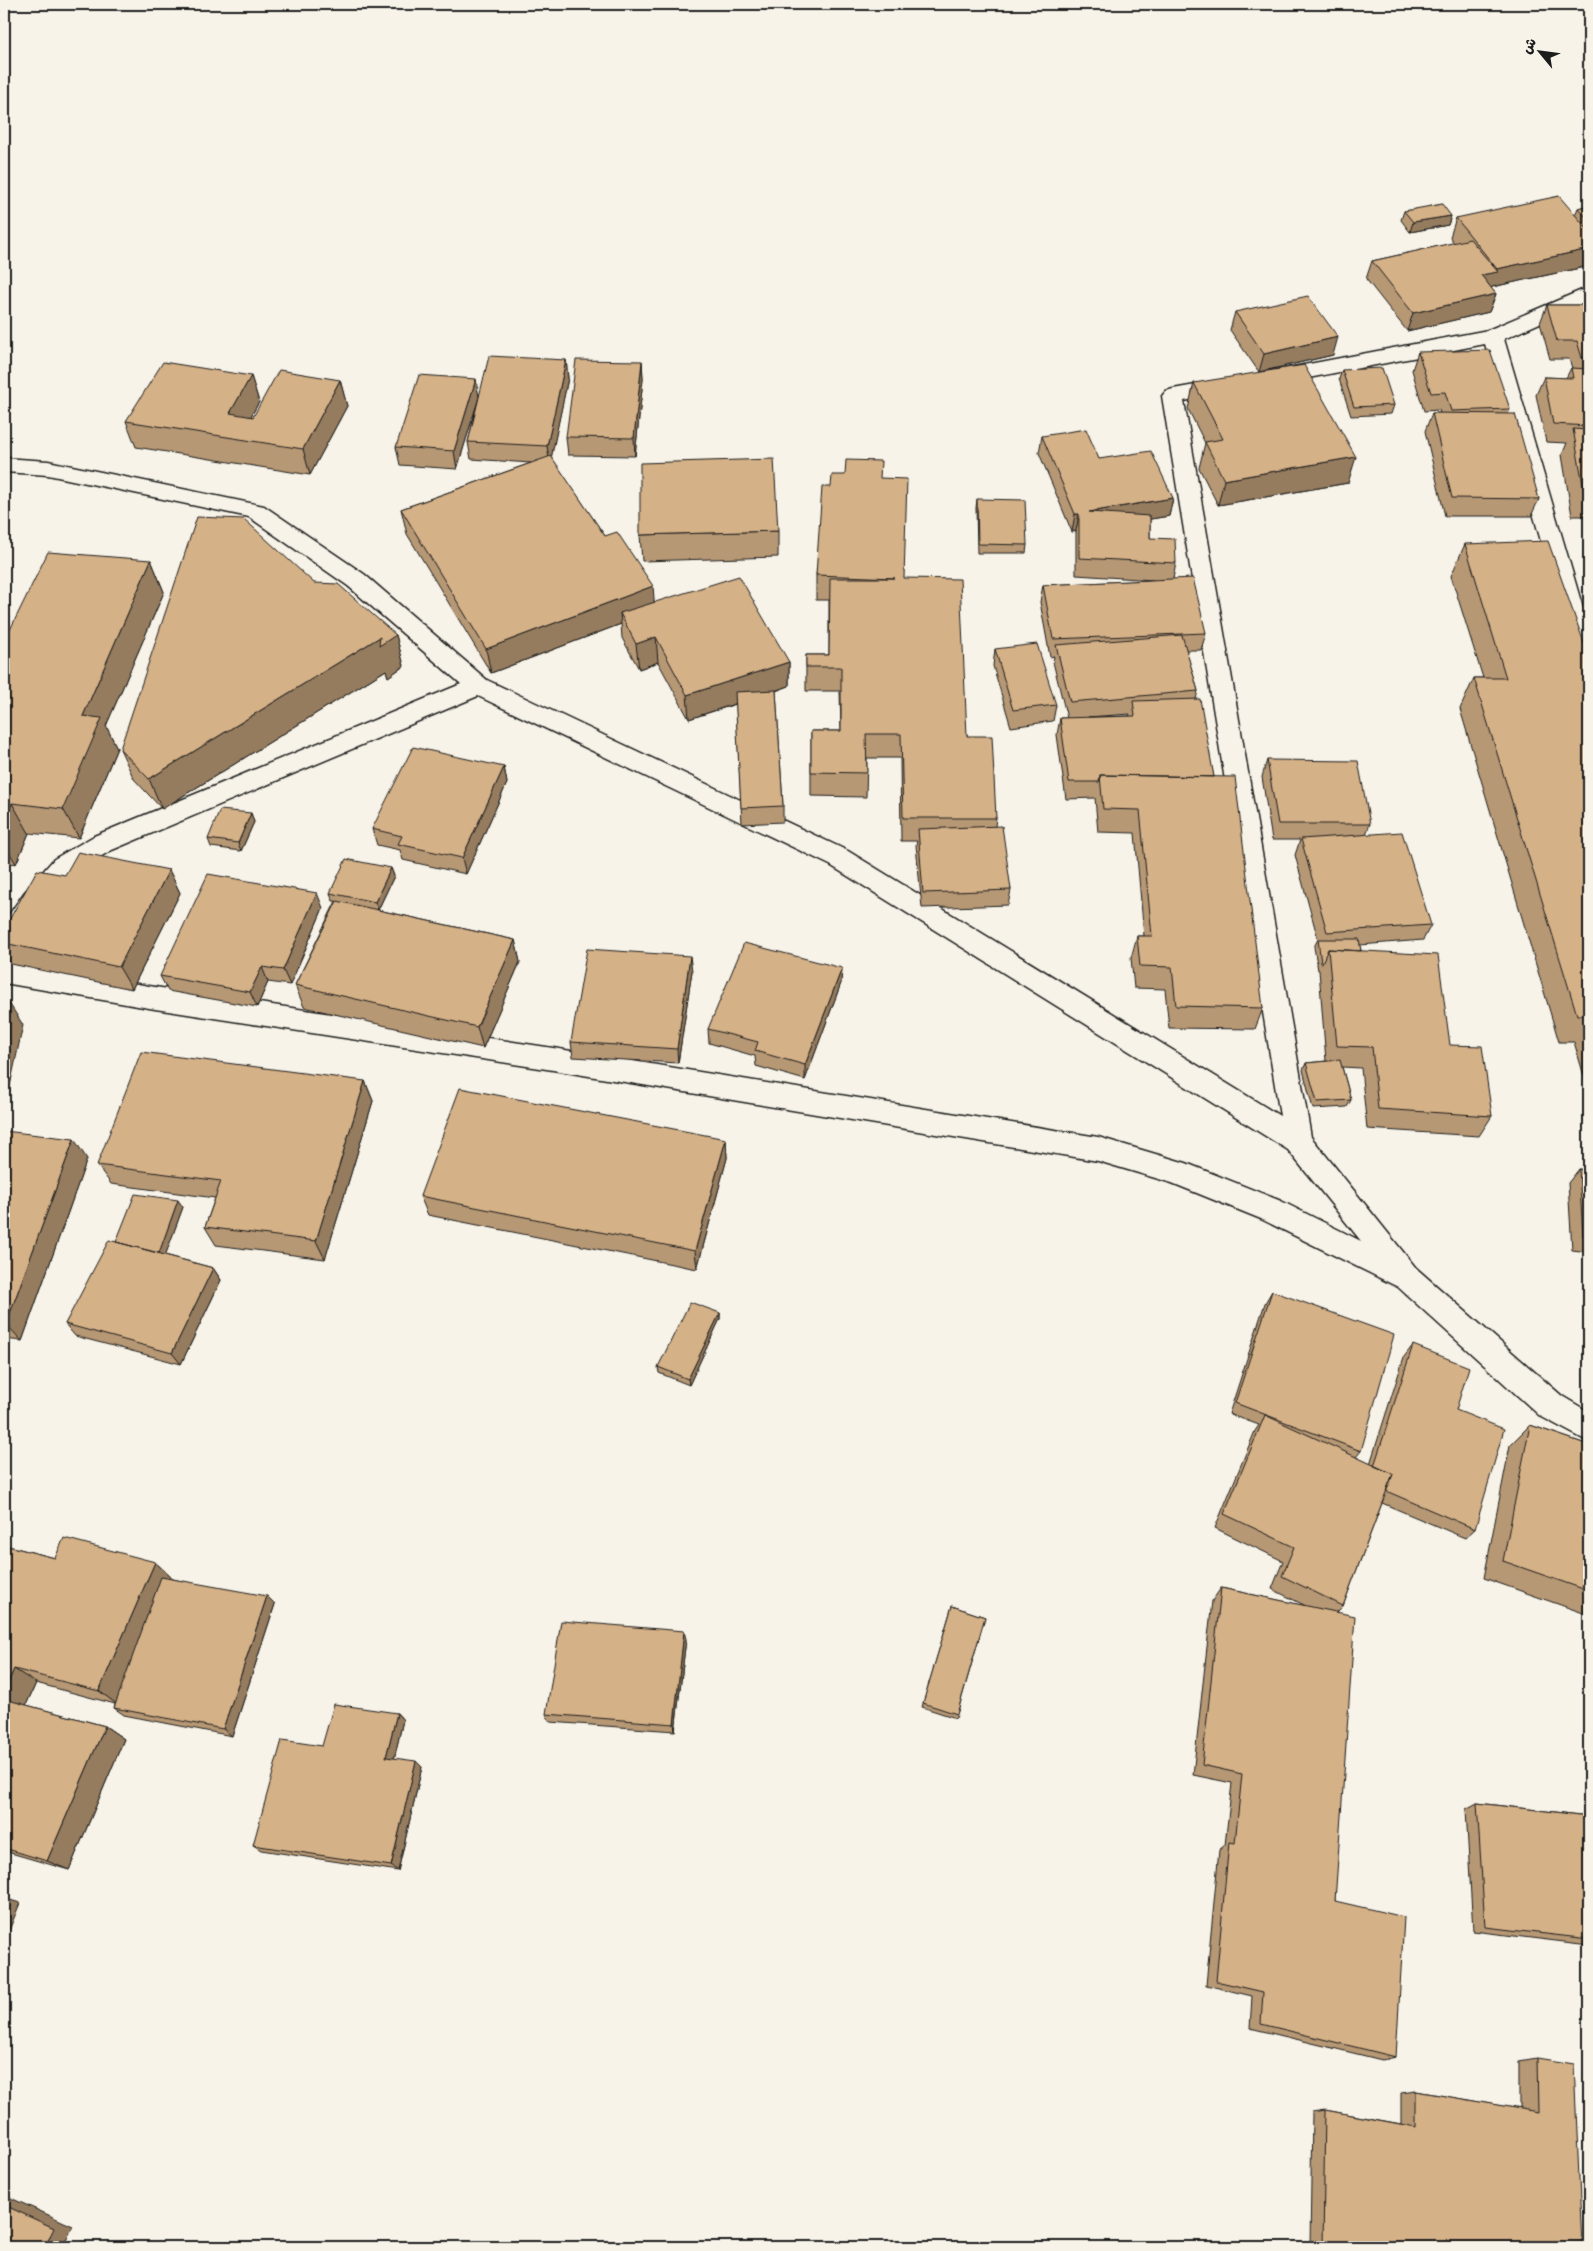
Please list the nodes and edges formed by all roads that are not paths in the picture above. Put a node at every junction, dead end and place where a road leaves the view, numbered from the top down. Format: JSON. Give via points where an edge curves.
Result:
{"nodes":[{"id":1,"x":1589,"y":293,"type":"edge"},
{"id":2,"x":1493,"y":336,"type":"junction"},
{"id":3,"x":4,"y":465,"type":"edge"},
{"id":4,"x":1589,"y":668,"type":"edge"},
{"id":5,"x":479,"y":686,"type":"junction"},
{"id":6,"x":4,"y":943,"type":"edge"},
{"id":7,"x":4,"y":972,"type":"edge"},
{"id":8,"x":1298,"y":1141,"type":"junction"},
{"id":9,"x":1408,"y":1278,"type":"junction"},
{"id":10,"x":1589,"y":1428,"type":"edge"}],
"edges":[{"from":1,"to":2,"type":"street"},
{"from":2,"to":4,"type":"street"},
{"from":2,"to":8,"type":"street","via":[[1173,396]]},
{"from":3,"to":5,"type":"street","via":[[48,468],[256,511],[356,580]]},
{"from":5,"to":6,"type":"street","via":[[103,843],[63,866],[33,900]]},
{"from":5,"to":8,"type":"street","via":[[839,858]]},
{"from":7,"to":9,"type":"street","via":[[1098,1149],[1176,1172],[1271,1210]]},
{"from":8,"to":9,"type":"street"},
{"from":9,"to":10,"type":"street","via":[[1551,1406]]}]}
